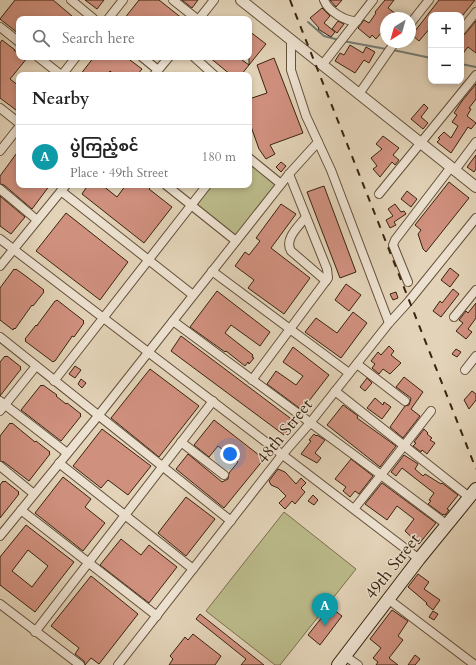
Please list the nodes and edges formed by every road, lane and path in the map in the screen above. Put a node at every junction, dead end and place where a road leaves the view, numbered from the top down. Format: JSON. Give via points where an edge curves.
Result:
{"nodes":[{"id":1,"x":71,"y":0,"type":"edge"},
{"id":2,"x":123,"y":0,"type":"edge"},
{"id":3,"x":173,"y":0,"type":"edge"},
{"id":4,"x":214,"y":0,"type":"edge"},
{"id":5,"x":241,"y":0,"type":"edge"},
{"id":6,"x":324,"y":0,"type":"edge"},
{"id":7,"x":373,"y":0,"type":"edge"},
{"id":8,"x":429,"y":0,"type":"edge"},
{"id":9,"x":476,"y":12,"type":"edge"},
{"id":10,"x":90,"y":16,"type":"edge"},
{"id":11,"x":110,"y":16,"type":"edge"},
{"id":12,"x":194,"y":16,"type":"edge"},
{"id":13,"x":201,"y":16,"type":"edge"},
{"id":14,"x":416,"y":16,"type":"edge"},
{"id":15,"x":357,"y":20,"type":"junction"},
{"id":16,"x":0,"y":27,"type":"edge"},
{"id":17,"x":464,"y":27,"type":"edge"},
{"id":18,"x":16,"y":40,"type":"edge"},
{"id":19,"x":291,"y":41,"type":"junction"},
{"id":20,"x":390,"y":48,"type":"edge"},
{"id":21,"x":42,"y":60,"type":"edge"},
{"id":22,"x":74,"y":60,"type":"edge"},
{"id":23,"x":145,"y":60,"type":"edge"},
{"id":24,"x":166,"y":60,"type":"edge"},
{"id":25,"x":197,"y":60,"type":"edge"},
{"id":26,"x":323,"y":64,"type":"junction"},
{"id":27,"x":57,"y":72,"type":"edge"},
{"id":28,"x":64,"y":72,"type":"edge"},
{"id":29,"x":156,"y":72,"type":"edge"},
{"id":30,"x":211,"y":72,"type":"edge"},
{"id":31,"x":476,"y":75,"type":"edge"},
{"id":32,"x":359,"y":94,"type":"junction"},
{"id":33,"x":0,"y":108,"type":"edge"},
{"id":34,"x":16,"y":121,"type":"edge"},
{"id":35,"x":16,"y":131,"type":"edge"},
{"id":36,"x":318,"y":142,"type":"junction"},
{"id":37,"x":476,"y":142,"type":"edge"},
{"id":38,"x":421,"y":143,"type":"junction"},
{"id":39,"x":0,"y":151,"type":"edge"},
{"id":40,"x":252,"y":160,"type":"edge"},
{"id":41,"x":453,"y":169,"type":"junction"},
{"id":42,"x":289,"y":174,"type":"junction"},
{"id":43,"x":281,"y":184,"type":"junction"},
{"id":44,"x":476,"y":187,"type":"edge"},
{"id":45,"x":63,"y":188,"type":"edge"},
{"id":46,"x":170,"y":188,"type":"edge"},
{"id":47,"x":205,"y":188,"type":"edge"},
{"id":48,"x":0,"y":190,"type":"edge"},
{"id":49,"x":379,"y":194,"type":"dead end"},
{"id":50,"x":191,"y":205,"type":"junction"},
{"id":51,"x":306,"y":217,"type":"junction"},
{"id":52,"x":476,"y":218,"type":"edge"},
{"id":53,"x":37,"y":220,"type":"junction"},
{"id":54,"x":0,"y":238,"type":"edge"},
{"id":55,"x":236,"y":241,"type":"junction"},
{"id":56,"x":14,"y":249,"type":"junction"},
{"id":57,"x":148,"y":260,"type":"junction"},
{"id":58,"x":0,"y":266,"type":"edge"},
{"id":59,"x":212,"y":271,"type":"junction"},
{"id":60,"x":326,"y":281,"type":"junction"},
{"id":61,"x":408,"y":282,"type":"dead end"},
{"id":62,"x":476,"y":290,"type":"edge"},
{"id":63,"x":193,"y":295,"type":"junction"},
{"id":64,"x":454,"y":317,"type":"dead end"},
{"id":65,"x":103,"y":318,"type":"junction"},
{"id":66,"x":173,"y":321,"type":"junction"},
{"id":67,"x":389,"y":323,"type":"junction"},
{"id":68,"x":290,"y":329,"type":"junction"},
{"id":69,"x":0,"y":337,"type":"edge"},
{"id":70,"x":149,"y":352,"type":"junction"},
{"id":71,"x":476,"y":356,"type":"edge"},
{"id":72,"x":357,"y":364,"type":"junction"},
{"id":73,"x":36,"y":366,"type":"junction"},
{"id":74,"x":465,"y":370,"type":"dead end"},
{"id":75,"x":349,"y":373,"type":"junction"},
{"id":76,"x":252,"y":380,"type":"junction"},
{"id":77,"x":54,"y":381,"type":"junction"},
{"id":78,"x":335,"y":391,"type":"junction"},
{"id":79,"x":213,"y":402,"type":"junction"},
{"id":80,"x":405,"y":402,"type":"dead end"},
{"id":81,"x":2,"y":406,"type":"edge"},
{"id":82,"x":431,"y":411,"type":"dead end"},
{"id":83,"x":98,"y":416,"type":"junction"},
{"id":84,"x":310,"y":423,"type":"junction"},
{"id":85,"x":181,"y":442,"type":"junction"},
{"id":86,"x":405,"y":446,"type":"junction"},
{"id":87,"x":67,"y":453,"type":"junction"},
{"id":88,"x":282,"y":455,"type":"junction"},
{"id":89,"x":59,"y":463,"type":"junction"},
{"id":90,"x":0,"y":466,"type":"edge"},
{"id":91,"x":162,"y":467,"type":"junction"},
{"id":92,"x":224,"y":475,"type":"dead end"},
{"id":93,"x":381,"y":475,"type":"junction"},
{"id":94,"x":473,"y":493,"type":"edge"},
{"id":95,"x":34,"y":494,"type":"junction"},
{"id":96,"x":354,"y":509,"type":"junction"},
{"id":97,"x":21,"y":510,"type":"junction"},
{"id":98,"x":125,"y":515,"type":"junction"},
{"id":99,"x":231,"y":521,"type":"junction"},
{"id":100,"x":446,"y":524,"type":"junction"},
{"id":101,"x":1,"y":534,"type":"edge"},
{"id":102,"x":418,"y":559,"type":"junction"},
{"id":103,"x":88,"y":563,"type":"junction"},
{"id":104,"x":193,"y":569,"type":"junction"},
{"id":105,"x":388,"y":599,"type":"junction"},
{"id":106,"x":0,"y":604,"type":"edge"},
{"id":107,"x":157,"y":616,"type":"junction"},
{"id":108,"x":35,"y":632,"type":"junction"},
{"id":109,"x":341,"y":660,"type":"edge"},
{"id":110,"x":80,"y":665,"type":"edge"},
{"id":111,"x":118,"y":665,"type":"edge"},
{"id":112,"x":358,"y":665,"type":"edge"},
{"id":113,"x":475,"y":665,"type":"edge"}],
"edges":[{"from":1,"to":10,"type":"street"},
{"from":2,"to":11,"type":"street"},
{"from":3,"to":12,"type":"street"},
{"from":4,"to":13,"type":"street"},
{"from":5,"to":19,"type":"street"},
{"from":6,"to":15,"type":"street","via":[[335,13],[352,21]]},
{"from":7,"to":15,"type":"street"},
{"from":8,"to":14,"type":"street"},
{"from":9,"to":17,"type":"street"},
{"from":15,"to":26,"type":"street"},
{"from":16,"to":18,"type":"street"},
{"from":19,"to":26,"type":"street"},
{"from":19,"to":36,"type":"street","via":[[291,70],[306,116]]},
{"from":20,"to":32,"type":"street"},
{"from":21,"to":27,"type":"street"},
{"from":22,"to":28,"type":"street"},
{"from":23,"to":29,"type":"street"},
{"from":24,"to":29,"type":"street"},
{"from":25,"to":30,"type":"street"},
{"from":26,"to":32,"type":"street"},
{"from":31,"to":38,"type":"street"},
{"from":32,"to":38,"type":"street"},
{"from":33,"to":34,"type":"street"},
{"from":35,"to":39,"type":"street"},
{"from":36,"to":42,"type":"street"},
{"from":36,"to":67,"type":"street","via":[[336,182]]},
{"from":37,"to":41,"type":"street"},
{"from":38,"to":41,"type":"street"},
{"from":38,"to":49,"type":"street"},
{"from":40,"to":43,"type":"street"},
{"from":41,"to":44,"type":"street"},
{"from":41,"to":61,"type":"street","via":[[393,245]]},
{"from":42,"to":43,"type":"street"},
{"from":42,"to":51,"type":"street"},
{"from":43,"to":55,"type":"street"},
{"from":45,"to":53,"type":"street"},
{"from":45,"to":57,"type":"street"},
{"from":46,"to":50,"type":"street"},
{"from":47,"to":50,"type":"street"},
{"from":48,"to":53,"type":"street"},
{"from":50,"to":55,"type":"street"},
{"from":50,"to":57,"type":"street"},
{"from":51,"to":60,"type":"street","via":[[327,270]]},
{"from":51,"to":60,"type":"street","via":[[288,245],[291,251]]},
{"from":52,"to":67,"type":"street","name":"48th Street"},
{"from":53,"to":56,"type":"street"},
{"from":54,"to":56,"type":"street"},
{"from":55,"to":59,"type":"street"},
{"from":56,"to":58,"type":"street"},
{"from":56,"to":65,"type":"street"},
{"from":57,"to":63,"type":"street"},
{"from":57,"to":65,"type":"street"},
{"from":59,"to":63,"type":"street"},
{"from":59,"to":68,"type":"street"},
{"from":60,"to":68,"type":"street"},
{"from":62,"to":64,"type":"street"},
{"from":63,"to":66,"type":"street"},
{"from":65,"to":70,"type":"street"},
{"from":65,"to":77,"type":"street"},
{"from":66,"to":70,"type":"street"},
{"from":66,"to":76,"type":"street"},
{"from":67,"to":72,"type":"street","name":"48th Street"},
{"from":68,"to":75,"type":"street"},
{"from":68,"to":76,"type":"street"},
{"from":69,"to":73,"type":"street"},
{"from":70,"to":79,"type":"street"},
{"from":70,"to":83,"type":"street"},
{"from":71,"to":74,"type":"street"},
{"from":72,"to":75,"type":"street","name":"48th Street"},
{"from":72,"to":80,"type":"street"},
{"from":73,"to":77,"type":"street"},
{"from":73,"to":81,"type":"street"},
{"from":75,"to":78,"type":"street","name":"48th Street"},
{"from":76,"to":84,"type":"street"},
{"from":77,"to":83,"type":"street"},
{"from":78,"to":84,"type":"street","name":"48th Street"},
{"from":78,"to":86,"type":"street"},
{"from":79,"to":85,"type":"street"},
{"from":79,"to":88,"type":"street"},
{"from":81,"to":87,"type":"street"},
{"from":82,"to":86,"type":"street"},
{"from":83,"to":87,"type":"street"},
{"from":83,"to":91,"type":"street"},
{"from":84,"to":88,"type":"street","name":"48th Street"},
{"from":84,"to":93,"type":"street"},
{"from":85,"to":91,"type":"street"},
{"from":85,"to":92,"type":"street"},
{"from":86,"to":93,"type":"street"},
{"from":86,"to":94,"type":"street"},
{"from":87,"to":89,"type":"street"},
{"from":88,"to":96,"type":"street"},
{"from":88,"to":99,"type":"street","name":"48th Street"},
{"from":89,"to":95,"type":"street"},
{"from":89,"to":98,"type":"street"},
{"from":90,"to":95,"type":"street"},
{"from":91,"to":98,"type":"street"},
{"from":91,"to":99,"type":"street"},
{"from":93,"to":96,"type":"street"},
{"from":93,"to":100,"type":"street"},
{"from":94,"to":100,"type":"main road","name":"49th Street"},
{"from":95,"to":97,"type":"street"},
{"from":96,"to":102,"type":"street"},
{"from":97,"to":101,"type":"street"},
{"from":97,"to":103,"type":"street"},
{"from":98,"to":103,"type":"street"},
{"from":98,"to":104,"type":"street"},
{"from":99,"to":104,"type":"street","name":"48th Street"},
{"from":100,"to":102,"type":"main road","name":"49th Street"},
{"from":102,"to":105,"type":"main road","name":"49th Street"},
{"from":103,"to":107,"type":"street"},
{"from":103,"to":108,"type":"street"},
{"from":104,"to":107,"type":"street","name":"48th Street"},
{"from":105,"to":109,"type":"main road","name":"49th Street"},
{"from":105,"to":113,"type":"street"},
{"from":106,"to":108,"type":"street"},
{"from":107,"to":111,"type":"street","name":"48th Street"},
{"from":108,"to":110,"type":"street"},
{"from":109,"to":112,"type":"street"}]}
